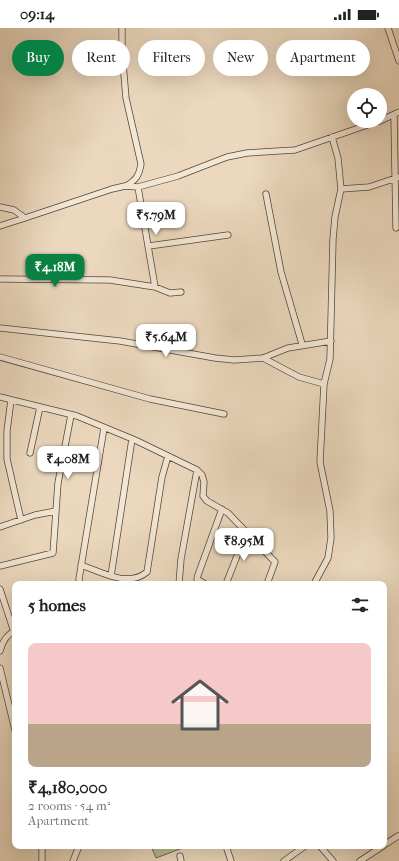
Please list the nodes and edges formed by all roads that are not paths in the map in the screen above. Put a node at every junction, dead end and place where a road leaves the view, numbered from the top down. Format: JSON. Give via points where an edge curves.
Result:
{"nodes":[{"id":1,"x":122,"y":28,"type":"edge"},
{"id":2,"x":388,"y":28,"type":"edge"},
{"id":3,"x":399,"y":61,"type":"edge"},
{"id":4,"x":397,"y":114,"type":"edge"},
{"id":5,"x":387,"y":118,"type":"edge"},
{"id":6,"x":360,"y":128,"type":"edge"},
{"id":7,"x":332,"y":138,"type":"junction"},
{"id":8,"x":397,"y":177,"type":"edge"},
{"id":9,"x":125,"y":186,"type":"junction"},
{"id":10,"x":138,"y":187,"type":"junction"},
{"id":11,"x":341,"y":190,"type":"junction"},
{"id":12,"x":266,"y":194,"type":"dead end"},
{"id":13,"x":0,"y":207,"type":"edge"},
{"id":14,"x":25,"y":218,"type":"junction"},
{"id":15,"x":0,"y":226,"type":"edge"},
{"id":16,"x":396,"y":228,"type":"dead end"},
{"id":17,"x":228,"y":235,"type":"dead end"},
{"id":18,"x":149,"y":246,"type":"junction"},
{"id":19,"x":0,"y":279,"type":"edge"},
{"id":20,"x":155,"y":288,"type":"junction"},
{"id":21,"x":181,"y":292,"type":"dead end"},
{"id":22,"x":0,"y":328,"type":"edge"},
{"id":23,"x":331,"y":341,"type":"junction"},
{"id":24,"x":302,"y":344,"type":"junction"},
{"id":25,"x":0,"y":357,"type":"edge"},
{"id":26,"x":263,"y":358,"type":"junction"},
{"id":27,"x":324,"y":384,"type":"junction"},
{"id":28,"x":0,"y":397,"type":"edge"},
{"id":29,"x":11,"y":400,"type":"junction"},
{"id":30,"x":40,"y":407,"type":"junction"},
{"id":31,"x":224,"y":414,"type":"dead end"},
{"id":32,"x":71,"y":415,"type":"junction"},
{"id":33,"x":104,"y":428,"type":"junction"},
{"id":34,"x":132,"y":439,"type":"junction"},
{"id":35,"x":30,"y":453,"type":"dead end"},
{"id":36,"x":168,"y":456,"type":"junction"},
{"id":37,"x":197,"y":470,"type":"junction"},
{"id":38,"x":222,"y":510,"type":"junction"},
{"id":39,"x":56,"y":511,"type":"junction"},
{"id":40,"x":21,"y":520,"type":"junction"},
{"id":41,"x":0,"y":527,"type":"edge"},
{"id":42,"x":246,"y":533,"type":"junction"},
{"id":43,"x":81,"y":564,"type":"junction"},
{"id":44,"x":0,"y":566,"type":"edge"},
{"id":45,"x":111,"y":576,"type":"junction"},
{"id":46,"x":80,"y":581,"type":"edge"},
{"id":47,"x":179,"y":581,"type":"edge"},
{"id":48,"x":200,"y":581,"type":"edge"},
{"id":49,"x":227,"y":581,"type":"edge"},
{"id":50,"x":267,"y":581,"type":"edge"},
{"id":51,"x":316,"y":581,"type":"edge"},
{"id":52,"x":0,"y":589,"type":"edge"},
{"id":53,"x":12,"y":626,"type":"edge"},
{"id":54,"x":12,"y":632,"type":"edge"},
{"id":55,"x":0,"y":650,"type":"edge"},
{"id":56,"x":0,"y":668,"type":"edge"},
{"id":57,"x":12,"y":718,"type":"edge"},
{"id":58,"x":398,"y":836,"type":"dead end"},
{"id":59,"x":387,"y":844,"type":"edge"},
{"id":60,"x":42,"y":849,"type":"edge"},
{"id":61,"x":78,"y":849,"type":"edge"},
{"id":62,"x":227,"y":849,"type":"edge"},
{"id":63,"x":301,"y":849,"type":"edge"},
{"id":64,"x":323,"y":849,"type":"edge"},
{"id":65,"x":379,"y":849,"type":"edge"},
{"id":66,"x":42,"y":861,"type":"edge"},
{"id":67,"x":73,"y":861,"type":"edge"},
{"id":68,"x":231,"y":861,"type":"edge"},
{"id":69,"x":284,"y":861,"type":"edge"},
{"id":70,"x":333,"y":861,"type":"edge"},
{"id":71,"x":360,"y":861,"type":"edge"}],
"edges":[{"from":1,"to":9,"type":"street","via":[[126,98],[141,164],[134,181]]},
{"from":2,"to":3,"type":"street"},
{"from":4,"to":5,"type":"street"},
{"from":4,"to":8,"type":"street"},
{"from":6,"to":7,"type":"street"},
{"from":7,"to":10,"type":"street","via":[[295,150],[228,157],[178,176]]},
{"from":7,"to":11,"type":"street","via":[[338,158]]},
{"from":8,"to":11,"type":"street","via":[[370,187]]},
{"from":8,"to":16,"type":"street"},
{"from":9,"to":10,"type":"street"},
{"from":9,"to":14,"type":"street"},
{"from":10,"to":18,"type":"street"},
{"from":11,"to":23,"type":"street","via":[[333,239]]},
{"from":12,"to":24,"type":"street","via":[[283,278]]},
{"from":13,"to":14,"type":"street","via":[[14,210]]},
{"from":14,"to":15,"type":"street"},
{"from":17,"to":18,"type":"street"},
{"from":18,"to":20,"type":"street"},
{"from":19,"to":20,"type":"street","via":[[110,280]]},
{"from":20,"to":21,"type":"street","via":[[170,293]]},
{"from":22,"to":26,"type":"street","via":[[120,341],[215,358]]},
{"from":23,"to":24,"type":"street"},
{"from":23,"to":27,"type":"street","via":[[328,372]]},
{"from":24,"to":26,"type":"street"},
{"from":25,"to":31,"type":"street","via":[[150,399]]},
{"from":26,"to":27,"type":"street","via":[[299,377]]},
{"from":27,"to":51,"type":"street","via":[[320,462],[330,511],[331,538],[328,558]]},
{"from":28,"to":29,"type":"street"},
{"from":29,"to":30,"type":"street"},
{"from":29,"to":40,"type":"street","via":[[6,431],[7,459]]},
{"from":30,"to":32,"type":"street"},
{"from":30,"to":35,"type":"street"},
{"from":32,"to":33,"type":"street"},
{"from":32,"to":39,"type":"street","via":[[58,483]]},
{"from":33,"to":34,"type":"street"},
{"from":33,"to":43,"type":"street"},
{"from":34,"to":36,"type":"street"},
{"from":34,"to":45,"type":"street"},
{"from":36,"to":37,"type":"street"},
{"from":36,"to":45,"type":"street","via":[[162,477],[147,572],[124,579]]},
{"from":37,"to":38,"type":"street","via":[[202,474],[204,482],[203,496]]},
{"from":37,"to":47,"type":"street","via":[[180,559]]},
{"from":38,"to":42,"type":"street"},
{"from":38,"to":48,"type":"street","via":[[198,575],[197,579]]},
{"from":39,"to":40,"type":"street"},
{"from":39,"to":44,"type":"street","via":[[53,553]]},
{"from":40,"to":41,"type":"street"},
{"from":42,"to":49,"type":"street"},
{"from":42,"to":50,"type":"street","via":[[275,562]]},
{"from":43,"to":45,"type":"street"},
{"from":43,"to":46,"type":"street"},
{"from":52,"to":53,"type":"street"},
{"from":54,"to":55,"type":"street"},
{"from":56,"to":57,"type":"street"},
{"from":58,"to":59,"type":"street"},
{"from":60,"to":66,"type":"street"},
{"from":61,"to":67,"type":"street"},
{"from":62,"to":68,"type":"street"},
{"from":63,"to":69,"type":"street"},
{"from":64,"to":70,"type":"street"},
{"from":65,"to":71,"type":"street"}]}
